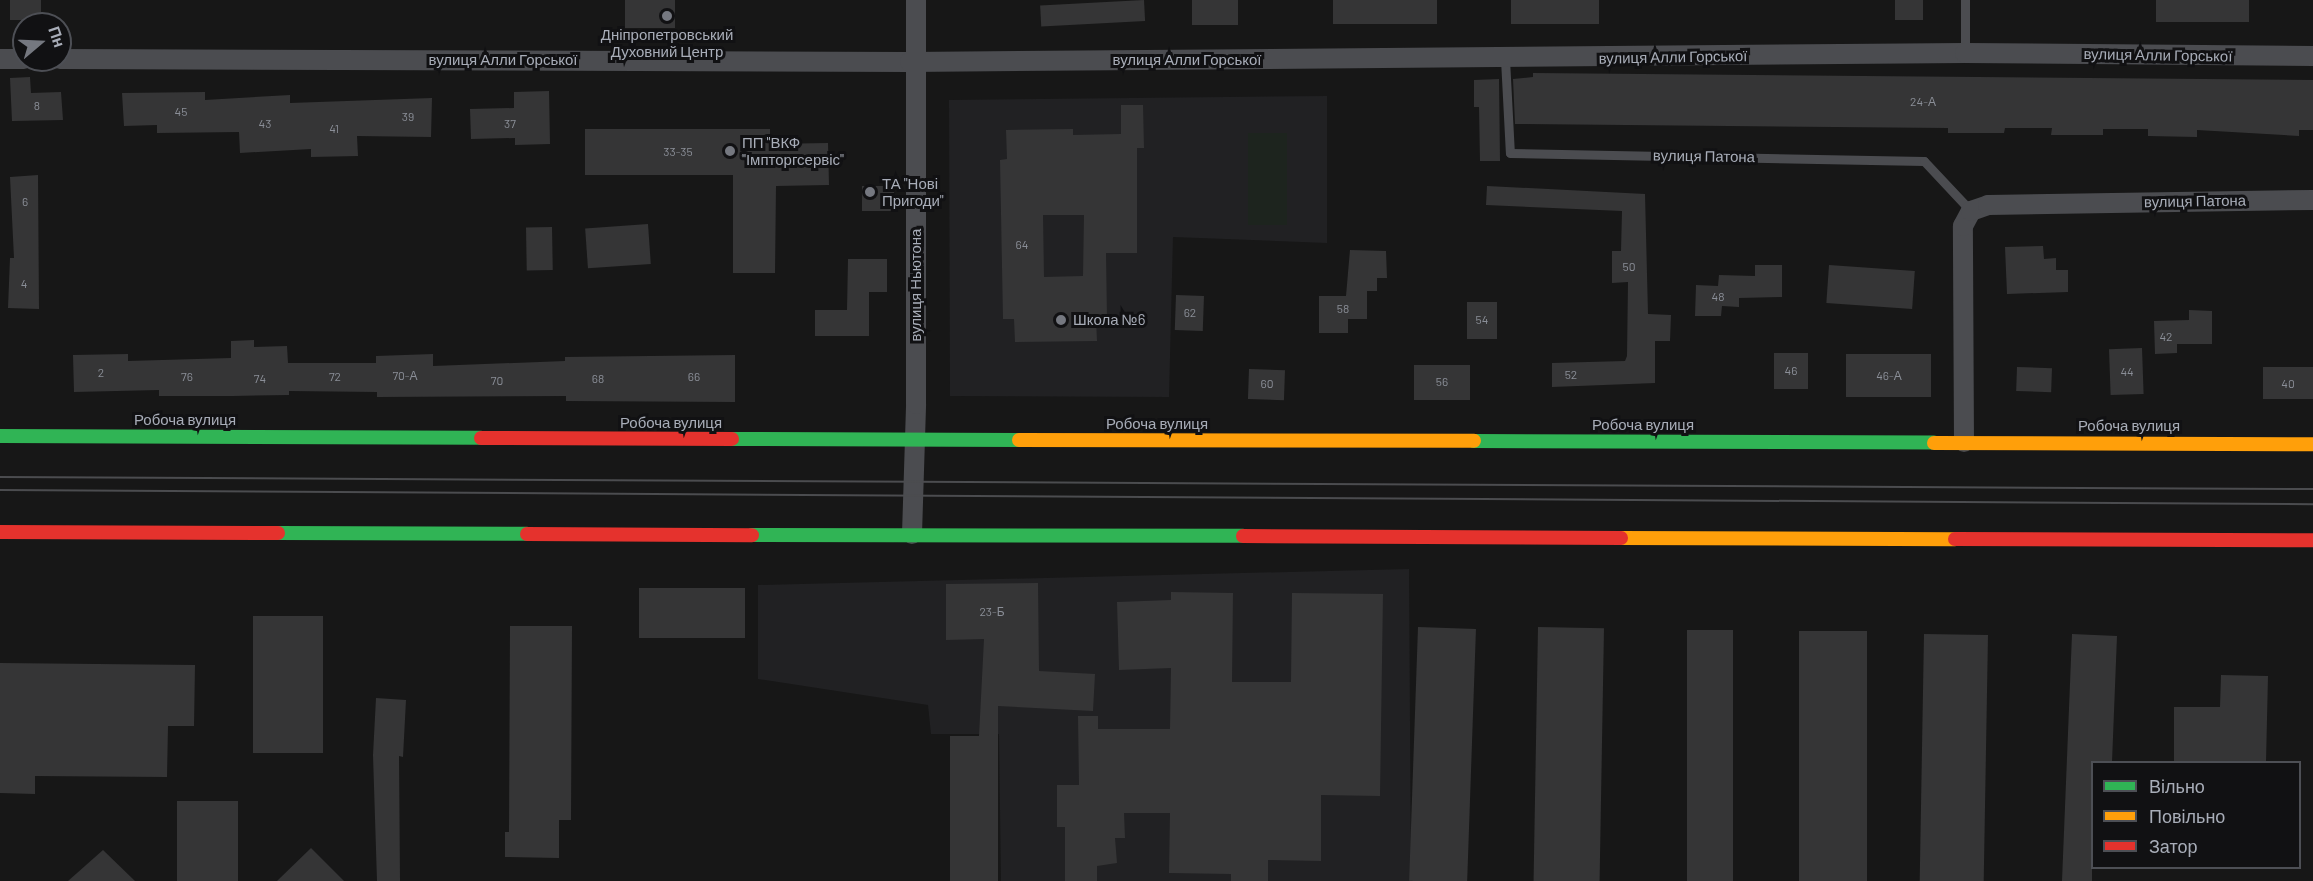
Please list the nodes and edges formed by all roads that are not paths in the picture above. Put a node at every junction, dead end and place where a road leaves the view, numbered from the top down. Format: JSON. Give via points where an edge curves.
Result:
{"nodes":[{"id":1,"x":915,"y":0,"type":"edge"},
{"id":2,"x":1965,"y":0,"type":"edge"},
{"id":3,"x":1965,"y":53,"type":"junction"},
{"id":4,"x":2313,"y":56,"type":"edge"},
{"id":5,"x":72,"y":59,"type":"edge"},
{"id":6,"x":1505,"y":59,"type":"junction"},
{"id":7,"x":915,"y":62,"type":"junction"},
{"id":8,"x":2313,"y":200,"type":"edge"},
{"id":9,"x":1971,"y":211,"type":"junction"},
{"id":10,"x":0,"y":436,"type":"edge"},
{"id":11,"x":915,"y":440,"type":"junction"},
{"id":12,"x":1964,"y":442,"type":"junction"},
{"id":13,"x":2313,"y":444,"type":"edge"},
{"id":14,"x":0,"y":532,"type":"edge"},
{"id":15,"x":912,"y":534,"type":"junction"},
{"id":16,"x":2313,"y":540,"type":"edge"}],
"edges":[{"from":1,"to":7,"type":"street","name":"вулиця Ньютона"},
{"from":2,"to":3,"type":"lane"},
{"from":3,"to":4,"type":"street","name":"вулиця Алли Горської"},
{"from":3,"to":6,"type":"street","name":"вулиця Алли Горської"},
{"from":5,"to":7,"type":"street","name":"вулиця Алли Горської"},
{"from":6,"to":7,"type":"street","name":"вулиця Алли Горської"},
{"from":6,"to":9,"type":"lane","name":"вулиця Патона","via":[[1510,153],[1924,161]]},
{"from":7,"to":11,"type":"street","name":"вулиця Ньютона"},
{"from":8,"to":9,"type":"street","name":"вулиця Патона","via":[[1988,205]]},
{"from":9,"to":12,"type":"street","via":[[1963,226]]},
{"from":10,"to":11,"type":"main road","name":"Робоча вулиця"},
{"from":11,"to":12,"type":"main road","name":"Робоча вулиця"},
{"from":11,"to":15,"type":"street","name":"вулиця Ньютона"},
{"from":12,"to":13,"type":"main road","name":"Робоча вулиця"},
{"from":14,"to":15,"type":"main road"},
{"from":15,"to":16,"type":"main road"}]}
